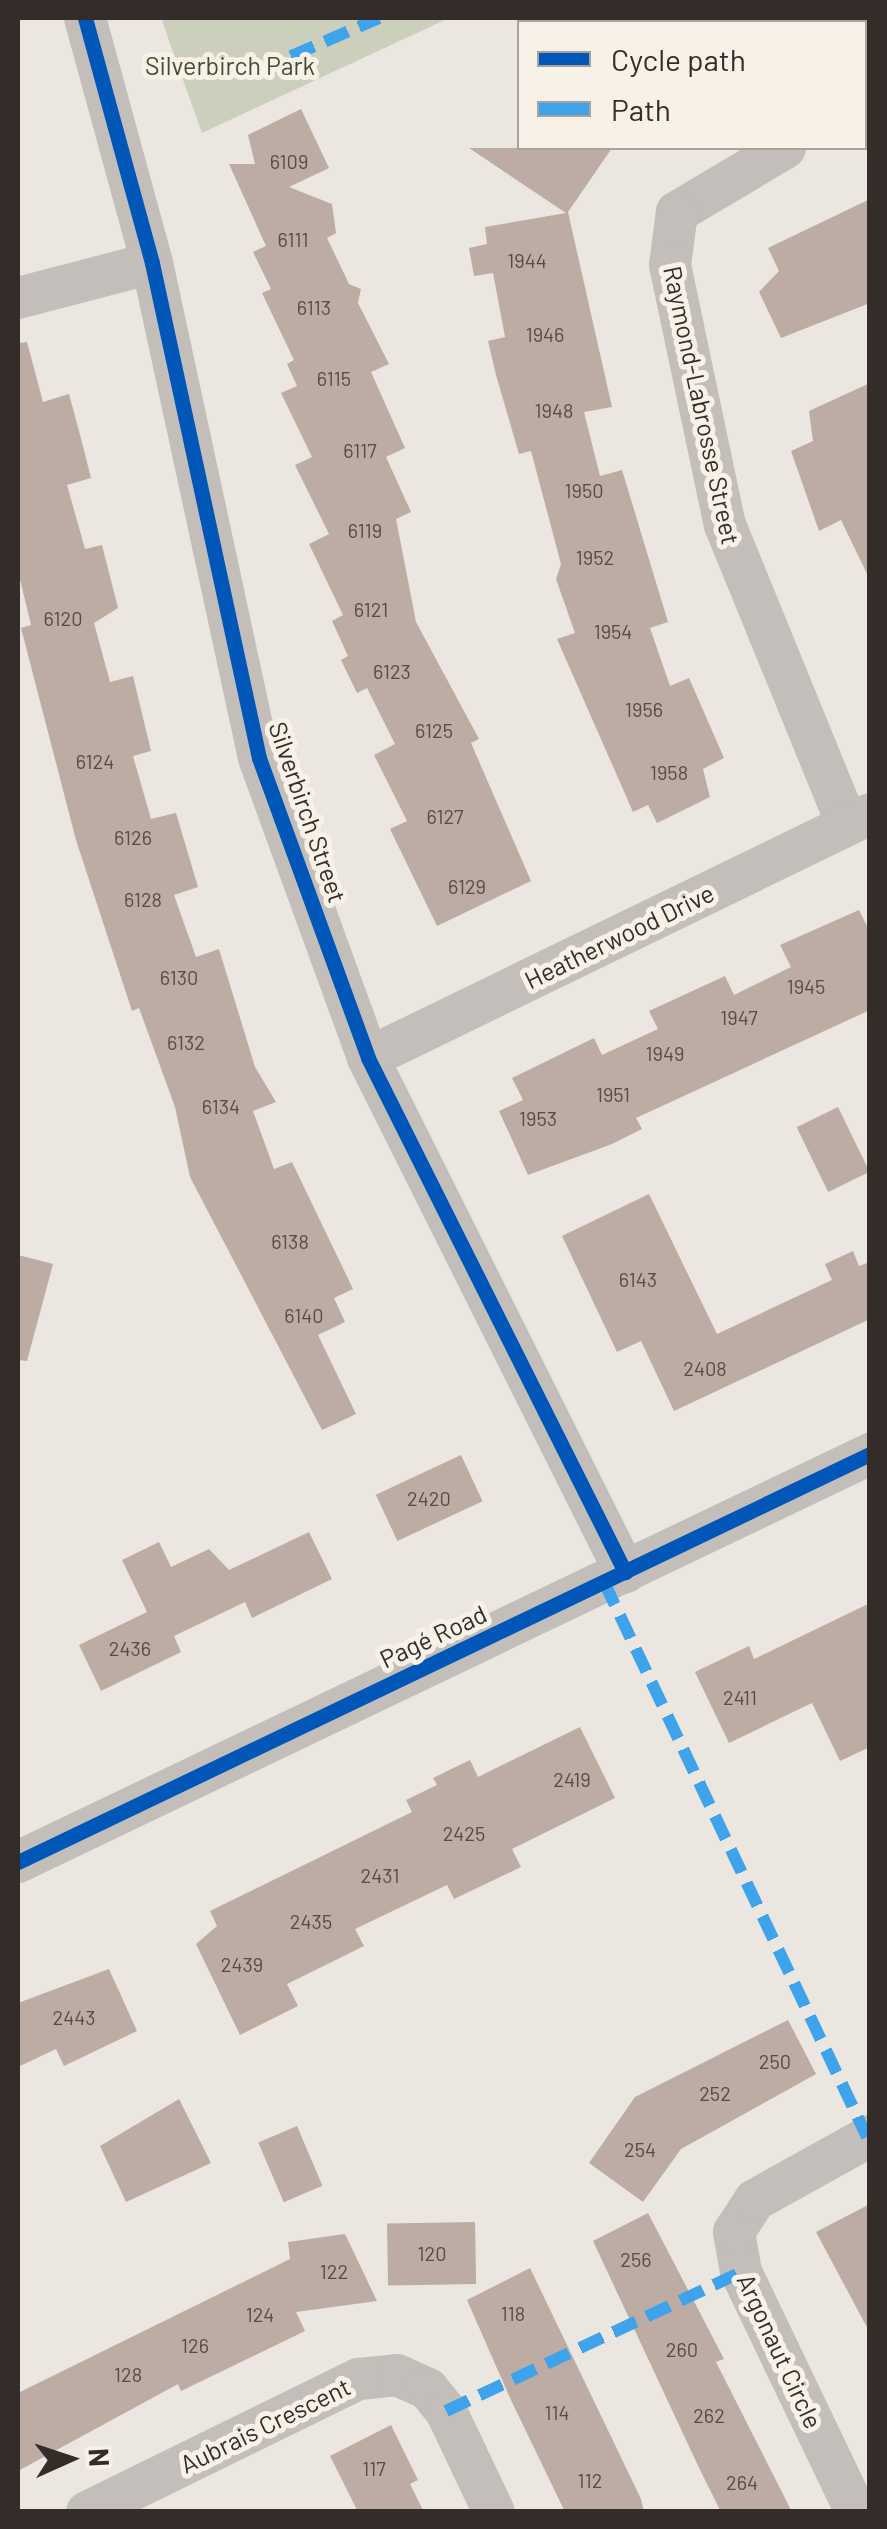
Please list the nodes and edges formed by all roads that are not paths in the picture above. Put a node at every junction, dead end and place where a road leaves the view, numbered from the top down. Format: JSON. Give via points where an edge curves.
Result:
{"nodes":[{"id":1,"x":85,"y":18,"type":"edge"},
{"id":2,"x":782,"y":150,"type":"edge"},
{"id":3,"x":152,"y":263,"type":"junction"},
{"id":4,"x":18,"y":298,"type":"edge"},
{"id":5,"x":858,"y":819,"type":"edge"},
{"id":6,"x":368,"y":1058,"type":"junction"},
{"id":7,"x":870,"y":1454,"type":"edge"},
{"id":8,"x":625,"y":1572,"type":"junction"},
{"id":9,"x":18,"y":1862,"type":"edge"},
{"id":10,"x":870,"y":2136,"type":"edge"},
{"id":11,"x":104,"y":2508,"type":"edge"},
{"id":12,"x":494,"y":2512,"type":"edge"},
{"id":13,"x":856,"y":2512,"type":"edge"}],
"edges":[{"from":1,"to":3,"type":"street","name":"Silverbirch Street"},
{"from":2,"to":5,"type":"street","name":"Raymond-Labrosse Street","via":[[677,212],[670,265],[725,526]]},
{"from":3,"to":4,"type":"street"},
{"from":3,"to":6,"type":"street","name":"Silverbirch Street","via":[[259,758]]},
{"from":5,"to":6,"type":"street","name":"Heatherwood Drive"},
{"from":6,"to":8,"type":"street","name":"Silverbirch Street"},
{"from":7,"to":8,"type":"street","name":"Pagé Road"},
{"from":8,"to":9,"type":"street","name":"Pagé Road"},
{"from":10,"to":13,"type":"street","name":"Argonaut Circle","via":[[755,2200],[734,2232],[741,2272]]},
{"from":11,"to":12,"type":"street","name":"Aubrais Crescent","via":[[359,2380],[397,2375],[428,2388],[446,2412]]}]}
